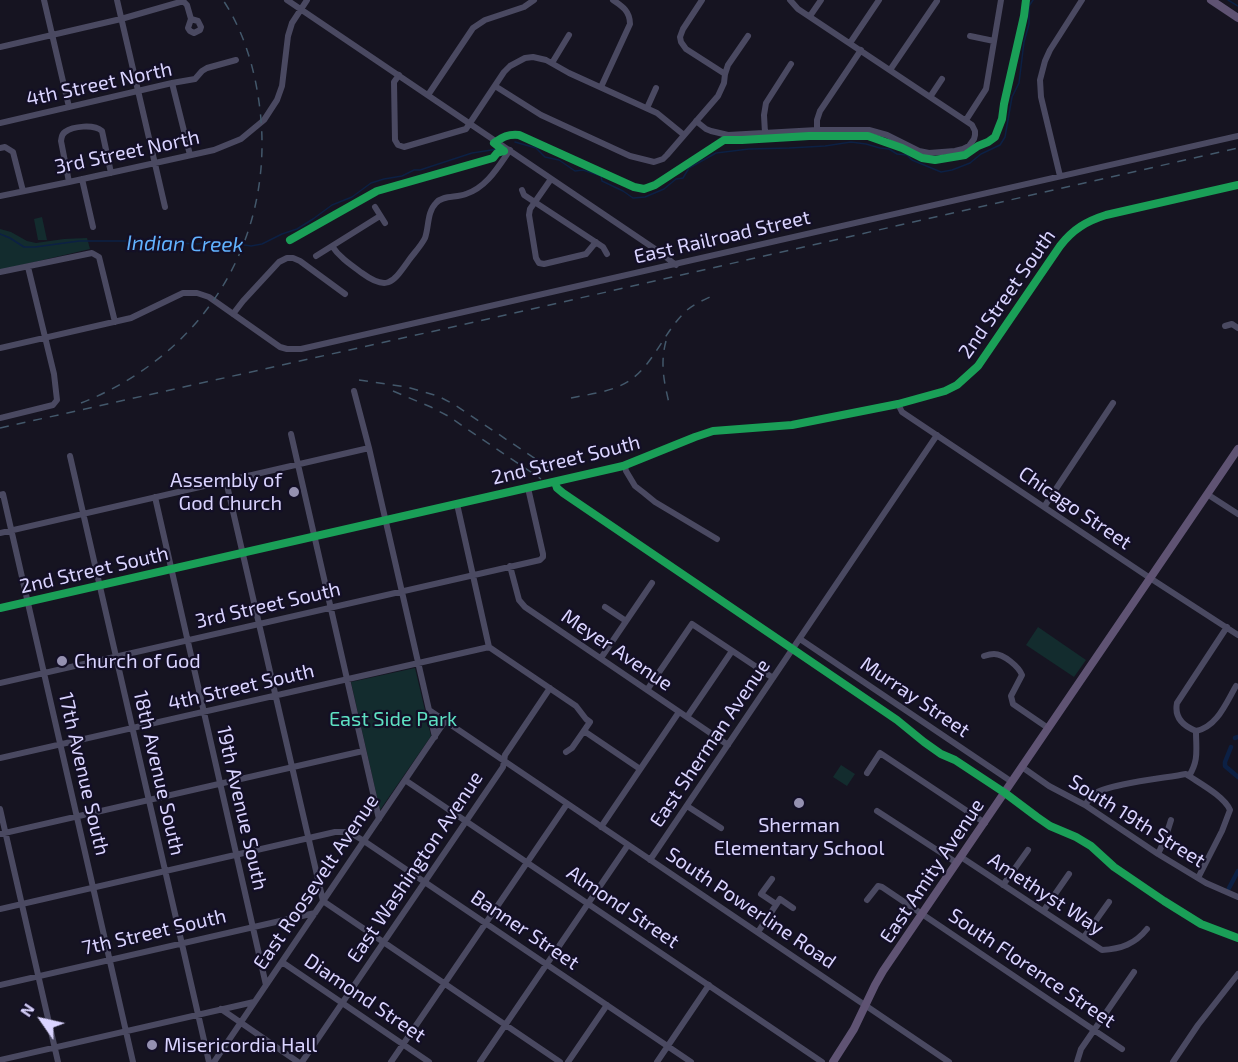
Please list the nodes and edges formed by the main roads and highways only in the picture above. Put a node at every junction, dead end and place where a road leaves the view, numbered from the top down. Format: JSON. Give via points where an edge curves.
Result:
{"nodes":[{"id":1,"x":1211,"y":0,"type":"edge"},
{"id":2,"x":1238,"y":18,"type":"edge"},
{"id":3,"x":1238,"y":449,"type":"edge"},
{"id":4,"x":833,"y":1062,"type":"edge"}],
"edges":[{"from":1,"to":2,"type":"main road"},
{"from":3,"to":4,"type":"main road","name":"East Amity Avenue","via":[[883,970]]}]}
